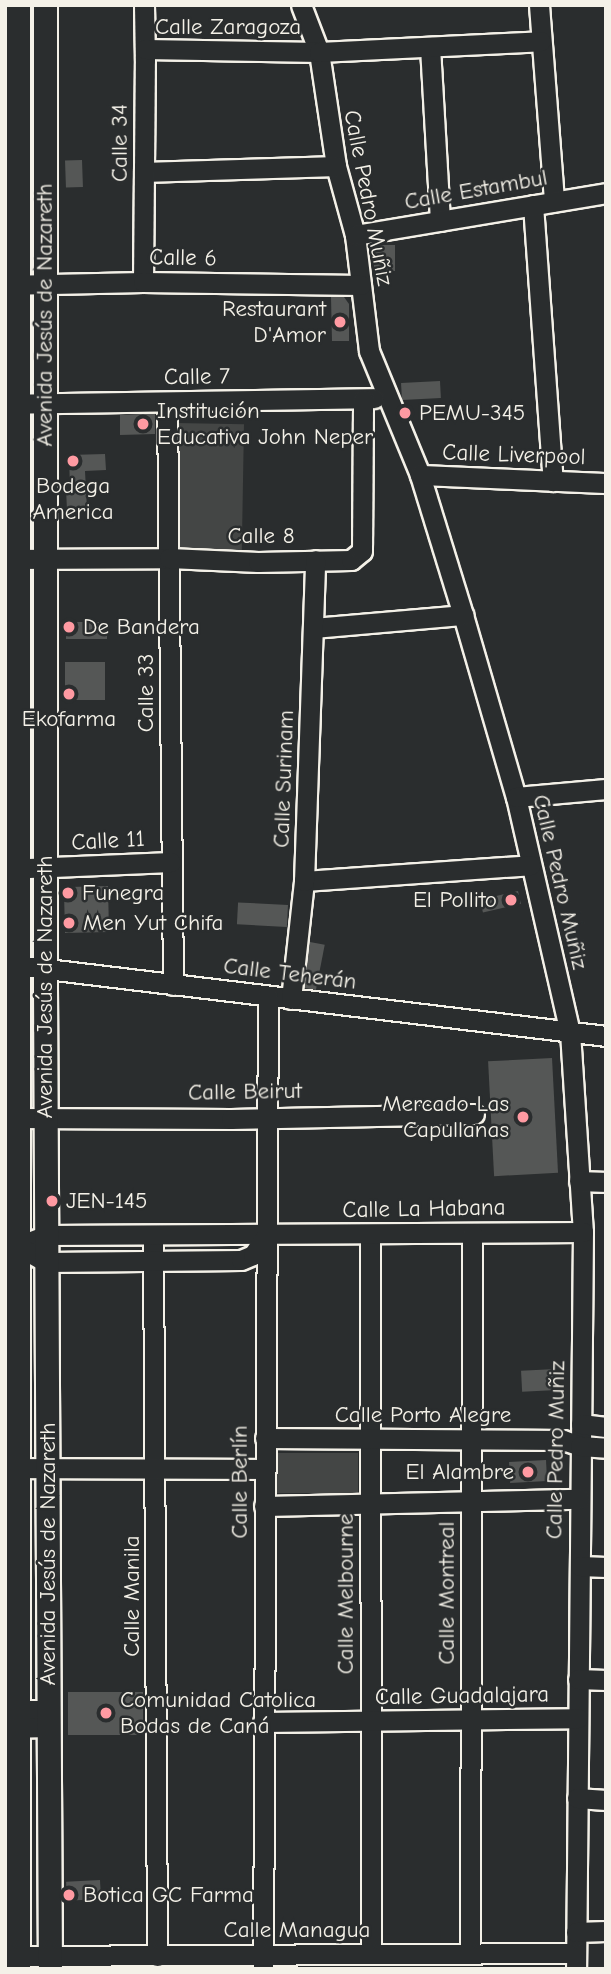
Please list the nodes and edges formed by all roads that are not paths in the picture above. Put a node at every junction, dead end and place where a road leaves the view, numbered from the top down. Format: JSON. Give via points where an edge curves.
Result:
{"nodes":[{"id":1,"x":18,"y":5,"type":"edge"},
{"id":2,"x":45,"y":5,"type":"edge"},
{"id":3,"x":144,"y":5,"type":"edge"},
{"id":4,"x":301,"y":5,"type":"edge"},
{"id":5,"x":539,"y":5,"type":"edge"},
{"id":6,"x":541,"y":41,"type":"junction"},
{"id":7,"x":430,"y":47,"type":"junction"},
{"id":8,"x":320,"y":52,"type":"junction"},
{"id":9,"x":45,"y":55,"type":"junction"},
{"id":10,"x":145,"y":55,"type":"junction"},
{"id":11,"x":12,"y":59,"type":"edge"},
{"id":12,"x":145,"y":90,"type":"junction"},
{"id":13,"x":336,"y":166,"type":"junction"},
{"id":14,"x":144,"y":172,"type":"junction"},
{"id":15,"x":606,"y":192,"type":"edge"},
{"id":16,"x":554,"y":201,"type":"junction"},
{"id":17,"x":533,"y":205,"type":"junction"},
{"id":18,"x":440,"y":221,"type":"junction"},
{"id":19,"x":355,"y":235,"type":"junction"},
{"id":20,"x":144,"y":241,"type":"junction"},
{"id":21,"x":143,"y":275,"type":"junction"},
{"id":22,"x":45,"y":283,"type":"junction"},
{"id":23,"x":12,"y":284,"type":"edge"},
{"id":24,"x":361,"y":285,"type":"junction"},
{"id":25,"x":389,"y":397,"type":"junction"},
{"id":26,"x":363,"y":399,"type":"junction"},
{"id":27,"x":167,"y":401,"type":"junction"},
{"id":28,"x":45,"y":403,"type":"junction"},
{"id":29,"x":12,"y":404,"type":"edge"},
{"id":30,"x":420,"y":475,"type":"junction"},
{"id":31,"x":553,"y":481,"type":"junction"},
{"id":32,"x":606,"y":483,"type":"edge"},
{"id":33,"x":45,"y":558,"type":"junction"},
{"id":34,"x":169,"y":558,"type":"junction"},
{"id":35,"x":12,"y":559,"type":"edge"},
{"id":36,"x":315,"y":561,"type":"junction"},
{"id":37,"x":463,"y":615,"type":"junction"},
{"id":38,"x":314,"y":628,"type":"junction"},
{"id":39,"x":606,"y":789,"type":"edge"},
{"id":40,"x":516,"y":797,"type":"junction"},
{"id":41,"x":171,"y":862,"type":"junction"},
{"id":42,"x":530,"y":865,"type":"junction"},
{"id":43,"x":12,"y":869,"type":"edge"},
{"id":44,"x":44,"y":869,"type":"junction"},
{"id":45,"x":304,"y":881,"type":"junction"},
{"id":46,"x":12,"y":965,"type":"edge"},
{"id":47,"x":44,"y":969,"type":"junction"},
{"id":48,"x":173,"y":985,"type":"junction"},
{"id":49,"x":268,"y":996,"type":"junction"},
{"id":50,"x":291,"y":999,"type":"junction"},
{"id":51,"x":570,"y":1032,"type":"junction"},
{"id":52,"x":606,"y":1036,"type":"edge"},
{"id":53,"x":474,"y":1114,"type":"dead end"},
{"id":54,"x":266,"y":1116,"type":"junction"},
{"id":55,"x":45,"y":1117,"type":"junction"},
{"id":56,"x":18,"y":1118,"type":"junction"},
{"id":57,"x":579,"y":1181,"type":"junction"},
{"id":58,"x":606,"y":1182,"type":"edge"},
{"id":59,"x":583,"y":1232,"type":"junction"},
{"id":60,"x":472,"y":1233,"type":"junction"},
{"id":61,"x":46,"y":1235,"type":"junction"},
{"id":62,"x":370,"y":1235,"type":"junction"},
{"id":63,"x":153,"y":1236,"type":"junction"},
{"id":64,"x":266,"y":1236,"type":"junction"},
{"id":65,"x":12,"y":1246,"type":"edge"},
{"id":66,"x":46,"y":1262,"type":"junction"},
{"id":67,"x":153,"y":1262,"type":"junction"},
{"id":68,"x":581,"y":1424,"type":"junction"},
{"id":69,"x":606,"y":1427,"type":"edge"},
{"id":70,"x":265,"y":1438,"type":"junction"},
{"id":71,"x":370,"y":1439,"type":"junction"},
{"id":72,"x":470,"y":1439,"type":"junction"},
{"id":73,"x":580,"y":1446,"type":"junction"},
{"id":74,"x":606,"y":1448,"type":"edge"},
{"id":75,"x":12,"y":1468,"type":"edge"},
{"id":76,"x":48,"y":1468,"type":"junction"},
{"id":77,"x":156,"y":1468,"type":"junction"},
{"id":78,"x":264,"y":1469,"type":"junction"},
{"id":79,"x":580,"y":1499,"type":"junction"},
{"id":80,"x":472,"y":1501,"type":"junction"},
{"id":81,"x":370,"y":1502,"type":"junction"},
{"id":82,"x":264,"y":1506,"type":"junction"},
{"id":83,"x":579,"y":1566,"type":"junction"},
{"id":84,"x":606,"y":1567,"type":"edge"},
{"id":85,"x":18,"y":1642,"type":"junction"},
{"id":86,"x":49,"y":1642,"type":"junction"},
{"id":87,"x":578,"y":1679,"type":"junction"},
{"id":88,"x":606,"y":1680,"type":"edge"},
{"id":89,"x":578,"y":1718,"type":"junction"},
{"id":90,"x":12,"y":1719,"type":"edge"},
{"id":91,"x":49,"y":1719,"type":"junction"},
{"id":92,"x":471,"y":1720,"type":"junction"},
{"id":93,"x":263,"y":1722,"type":"junction"},
{"id":94,"x":371,"y":1722,"type":"junction"},
{"id":95,"x":578,"y":1798,"type":"junction"},
{"id":96,"x":606,"y":1800,"type":"edge"},
{"id":97,"x":12,"y":1819,"type":"edge"},
{"id":98,"x":12,"y":1901,"type":"edge"},
{"id":99,"x":606,"y":1931,"type":"edge"},
{"id":100,"x":576,"y":1932,"type":"junction"},
{"id":101,"x":371,"y":1954,"type":"junction"},
{"id":102,"x":470,"y":1954,"type":"junction"},
{"id":103,"x":157,"y":1955,"type":"junction"},
{"id":104,"x":576,"y":1961,"type":"edge"},
{"id":105,"x":18,"y":1962,"type":"edge"},
{"id":106,"x":50,"y":1962,"type":"edge"},
{"id":107,"x":262,"y":1962,"type":"edge"}],
"edges":[{"from":1,"to":11,"type":"main road","name":"Avenida Jesús de Nazareth"},
{"from":2,"to":9,"type":"main road","name":"Avenida Jesús de Nazareth"},
{"from":3,"to":10,"type":"street","name":"Calle 34"},
{"from":4,"to":8,"type":"street","name":"Calle Pedro Muñiz"},
{"from":5,"to":6,"type":"street"},
{"from":6,"to":7,"type":"street","name":"Calle Zaragoza"},
{"from":6,"to":16,"type":"street"},
{"from":7,"to":8,"type":"street","name":"Calle Zaragoza"},
{"from":7,"to":18,"type":"street"},
{"from":8,"to":10,"type":"street","name":"Calle Zaragoza"},
{"from":8,"to":13,"type":"street","name":"Calle Pedro Muñiz"},
{"from":9,"to":11,"type":"street"},
{"from":9,"to":22,"type":"main road","name":"Avenida Jesús de Nazareth"},
{"from":10,"to":12,"type":"street","name":"Calle 34"},
{"from":11,"to":23,"type":"main road","name":"Avenida Jesús de Nazareth"},
{"from":12,"to":14,"type":"street","name":"Calle 34"},
{"from":12,"to":20,"type":"street"},
{"from":13,"to":14,"type":"street"},
{"from":13,"to":19,"type":"street","name":"Calle Pedro Muñiz"},
{"from":14,"to":20,"type":"street","name":"Calle 34"},
{"from":15,"to":16,"type":"street","name":"Calle Estambul"},
{"from":16,"to":17,"type":"street","name":"Calle Estambul"},
{"from":17,"to":18,"type":"street","name":"Calle Estambul"},
{"from":17,"to":31,"type":"street"},
{"from":18,"to":19,"type":"street","name":"Calle Estambul"},
{"from":19,"to":24,"type":"street","name":"Calle Pedro Muñiz"},
{"from":20,"to":21,"type":"street","name":"Calle 34"},
{"from":21,"to":22,"type":"street","name":"Calle 6"},
{"from":21,"to":24,"type":"street","name":"Calle 6"},
{"from":22,"to":23,"type":"street","name":"Calle 6"},
{"from":22,"to":28,"type":"main road","name":"Avenida Jesús de Nazareth"},
{"from":23,"to":29,"type":"main road","name":"Avenida Jesús de Nazareth"},
{"from":24,"to":25,"type":"street","name":"Calle Pedro Muñiz","via":[[369,351]]},
{"from":25,"to":26,"type":"street","name":"Calle 7"},
{"from":25,"to":30,"type":"street","name":"Calle Pedro Muñiz"},
{"from":26,"to":27,"type":"street","name":"Calle 7"},
{"from":26,"to":36,"type":"street","name":"Calle 8","via":[[362,551],[351,560]]},
{"from":27,"to":28,"type":"street","name":"Calle 7"},
{"from":27,"to":34,"type":"street","name":"Calle 33"},
{"from":28,"to":29,"type":"street","name":"Calle 7"},
{"from":28,"to":33,"type":"main road","name":"Avenida Jesús de Nazareth"},
{"from":29,"to":35,"type":"main road","name":"Avenida Jesús de Nazareth"},
{"from":30,"to":31,"type":"street","name":"Calle Liverpool"},
{"from":30,"to":37,"type":"street","name":"Calle Pedro Muñiz"},
{"from":31,"to":32,"type":"street","name":"Calle Liverpool"},
{"from":33,"to":34,"type":"street","name":"Calle 8"},
{"from":33,"to":35,"type":"street","name":"Calle 8"},
{"from":33,"to":44,"type":"main road","name":"Avenida Jesús de Nazareth"},
{"from":34,"to":36,"type":"street","name":"Calle 8"},
{"from":34,"to":41,"type":"street","name":"Calle 33"},
{"from":35,"to":43,"type":"main road","name":"Avenida Jesús de Nazareth"},
{"from":36,"to":38,"type":"street","name":"Calle Surinam"},
{"from":37,"to":38,"type":"street"},
{"from":37,"to":40,"type":"street","name":"Calle Pedro Muñiz"},
{"from":38,"to":45,"type":"street","name":"Calle Surinam"},
{"from":39,"to":40,"type":"street"},
{"from":40,"to":42,"type":"street","name":"Calle Pedro Muñiz"},
{"from":41,"to":44,"type":"street","name":"Calle 11"},
{"from":41,"to":48,"type":"street","name":"Calle 33"},
{"from":42,"to":45,"type":"street"},
{"from":42,"to":51,"type":"street","name":"Calle Pedro Muñiz"},
{"from":43,"to":44,"type":"street","name":"Calle 11"},
{"from":43,"to":46,"type":"main road","name":"Avenida Jesús de Nazareth"},
{"from":44,"to":47,"type":"main road","name":"Avenida Jesús de Nazareth"},
{"from":45,"to":50,"type":"street","name":"Calle Surinam"},
{"from":46,"to":47,"type":"street","name":"Calle Teherán"},
{"from":46,"to":56,"type":"main road","name":"Avenida Jesús de Nazareth"},
{"from":47,"to":48,"type":"street","name":"Calle Teherán"},
{"from":47,"to":55,"type":"main road","name":"Avenida Jesús de Nazareth"},
{"from":48,"to":49,"type":"street","name":"Calle Teherán"},
{"from":49,"to":50,"type":"street","name":"Calle Teherán"},
{"from":49,"to":54,"type":"street","name":"Calle Berlín"},
{"from":50,"to":51,"type":"street","name":"Calle Teherán"},
{"from":51,"to":52,"type":"street","name":"Calle Teherán"},
{"from":51,"to":57,"type":"street","name":"Calle Pedro Muñiz"},
{"from":53,"to":54,"type":"street","name":"Calle Beirut"},
{"from":54,"to":55,"type":"street","name":"Calle Beirut"},
{"from":54,"to":64,"type":"street","name":"Calle Berlín"},
{"from":55,"to":56,"type":"street","name":"Calle Beirut"},
{"from":55,"to":61,"type":"main road","name":"Avenida Jesús de Nazareth"},
{"from":56,"to":65,"type":"main road","name":"Avenida Jesús de Nazareth"},
{"from":57,"to":58,"type":"street"},
{"from":57,"to":59,"type":"street","name":"Calle Pedro Muñiz"},
{"from":59,"to":60,"type":"street","name":"Calle La Habana"},
{"from":59,"to":68,"type":"street","name":"Calle Pedro Muñiz"},
{"from":60,"to":62,"type":"street","name":"Calle La Habana"},
{"from":60,"to":72,"type":"street","name":"Calle Montreal"},
{"from":61,"to":63,"type":"street","name":"Calle La Habana"},
{"from":61,"to":65,"type":"street","name":"Calle La Habana"},
{"from":61,"to":66,"type":"main road","name":"Avenida Jesús de Nazareth"},
{"from":62,"to":64,"type":"street","name":"Calle La Habana"},
{"from":62,"to":71,"type":"street","name":"Calle Melbourne"},
{"from":63,"to":64,"type":"street","name":"Calle La Habana"},
{"from":63,"to":67,"type":"street","name":"Calle Manila"},
{"from":64,"to":67,"type":"street","via":[[253,1255],[241,1260]]},
{"from":64,"to":70,"type":"street","name":"Calle Berlín"},
{"from":65,"to":66,"type":"street"},
{"from":65,"to":75,"type":"main road","name":"Avenida Jesús de Nazareth"},
{"from":66,"to":67,"type":"street"},
{"from":66,"to":76,"type":"main road","name":"Avenida Jesús de Nazareth"},
{"from":67,"to":77,"type":"street","name":"Calle Manila"},
{"from":68,"to":69,"type":"street"},
{"from":68,"to":73,"type":"street","name":"Calle Pedro Muñiz"},
{"from":70,"to":71,"type":"street","name":"Calle Porto Alegre"},
{"from":70,"to":78,"type":"street","name":"Calle Berlín"},
{"from":71,"to":72,"type":"street","name":"Calle Porto Alegre"},
{"from":71,"to":81,"type":"street","name":"Calle Melbourne"},
{"from":72,"to":73,"type":"street","name":"Calle Porto Alegre","via":[[563,1440]]},
{"from":72,"to":80,"type":"street","name":"Calle Montreal"},
{"from":73,"to":74,"type":"street","name":"Calle Porto Alegre"},
{"from":73,"to":79,"type":"street","name":"Calle Pedro Muñiz"},
{"from":75,"to":76,"type":"street"},
{"from":75,"to":85,"type":"main road","name":"Avenida Jesús de Nazareth"},
{"from":76,"to":77,"type":"street"},
{"from":76,"to":86,"type":"main road","name":"Avenida Jesús de Nazareth"},
{"from":77,"to":78,"type":"street"},
{"from":77,"to":103,"type":"street","name":"Calle Manila"},
{"from":78,"to":82,"type":"street","name":"Calle Berlín"},
{"from":79,"to":80,"type":"street"},
{"from":79,"to":83,"type":"street","name":"Calle Pedro Muñiz"},
{"from":80,"to":81,"type":"street"},
{"from":80,"to":92,"type":"street","name":"Calle Montreal"},
{"from":81,"to":82,"type":"street"},
{"from":81,"to":94,"type":"street","name":"Calle Melbourne"},
{"from":82,"to":93,"type":"street","name":"Calle Berlín"},
{"from":83,"to":84,"type":"street"},
{"from":83,"to":87,"type":"street","name":"Calle Pedro Muñiz"},
{"from":85,"to":86,"type":"main road"},
{"from":85,"to":90,"type":"main road","name":"Avenida Jesús de Nazareth"},
{"from":86,"to":91,"type":"main road","name":"Avenida Jesús de Nazareth"},
{"from":87,"to":88,"type":"street"},
{"from":87,"to":89,"type":"street","name":"Calle Pedro Muñiz"},
{"from":89,"to":92,"type":"street","name":"Calle Guadalajara"},
{"from":89,"to":95,"type":"street","name":"Calle Pedro Muñiz"},
{"from":90,"to":91,"type":"street"},
{"from":90,"to":97,"type":"main road","name":"Avenida Jesús de Nazareth"},
{"from":91,"to":106,"type":"main road","name":"Avenida Jesús de Nazareth"},
{"from":92,"to":94,"type":"street","name":"Calle Guadalajara"},
{"from":92,"to":102,"type":"street","name":"Calle Montreal"},
{"from":93,"to":94,"type":"street","name":"Calle Guadalajara"},
{"from":93,"to":107,"type":"street","name":"Calle Berlín"},
{"from":94,"to":101,"type":"street","name":"Calle Melbourne"},
{"from":95,"to":96,"type":"street"},
{"from":95,"to":100,"type":"street","name":"Calle Pedro Muñiz"},
{"from":97,"to":98,"type":"main road","name":"Avenida Jesús de Nazareth"},
{"from":98,"to":105,"type":"main road","name":"Avenida Jesús de Nazareth"},
{"from":99,"to":100,"type":"street"},
{"from":100,"to":104,"type":"street","name":"Calle Pedro Muñiz"},
{"from":101,"to":102,"type":"street","name":"Calle Managua"},
{"from":101,"to":107,"type":"street","name":"Calle Managua"},
{"from":102,"to":104,"type":"street","name":"Calle Managua"},
{"from":103,"to":106,"type":"street","name":"Calle Managua"},
{"from":103,"to":107,"type":"street","name":"Calle Managua"},
{"from":105,"to":106,"type":"street","name":"Calle Managua"}]}
